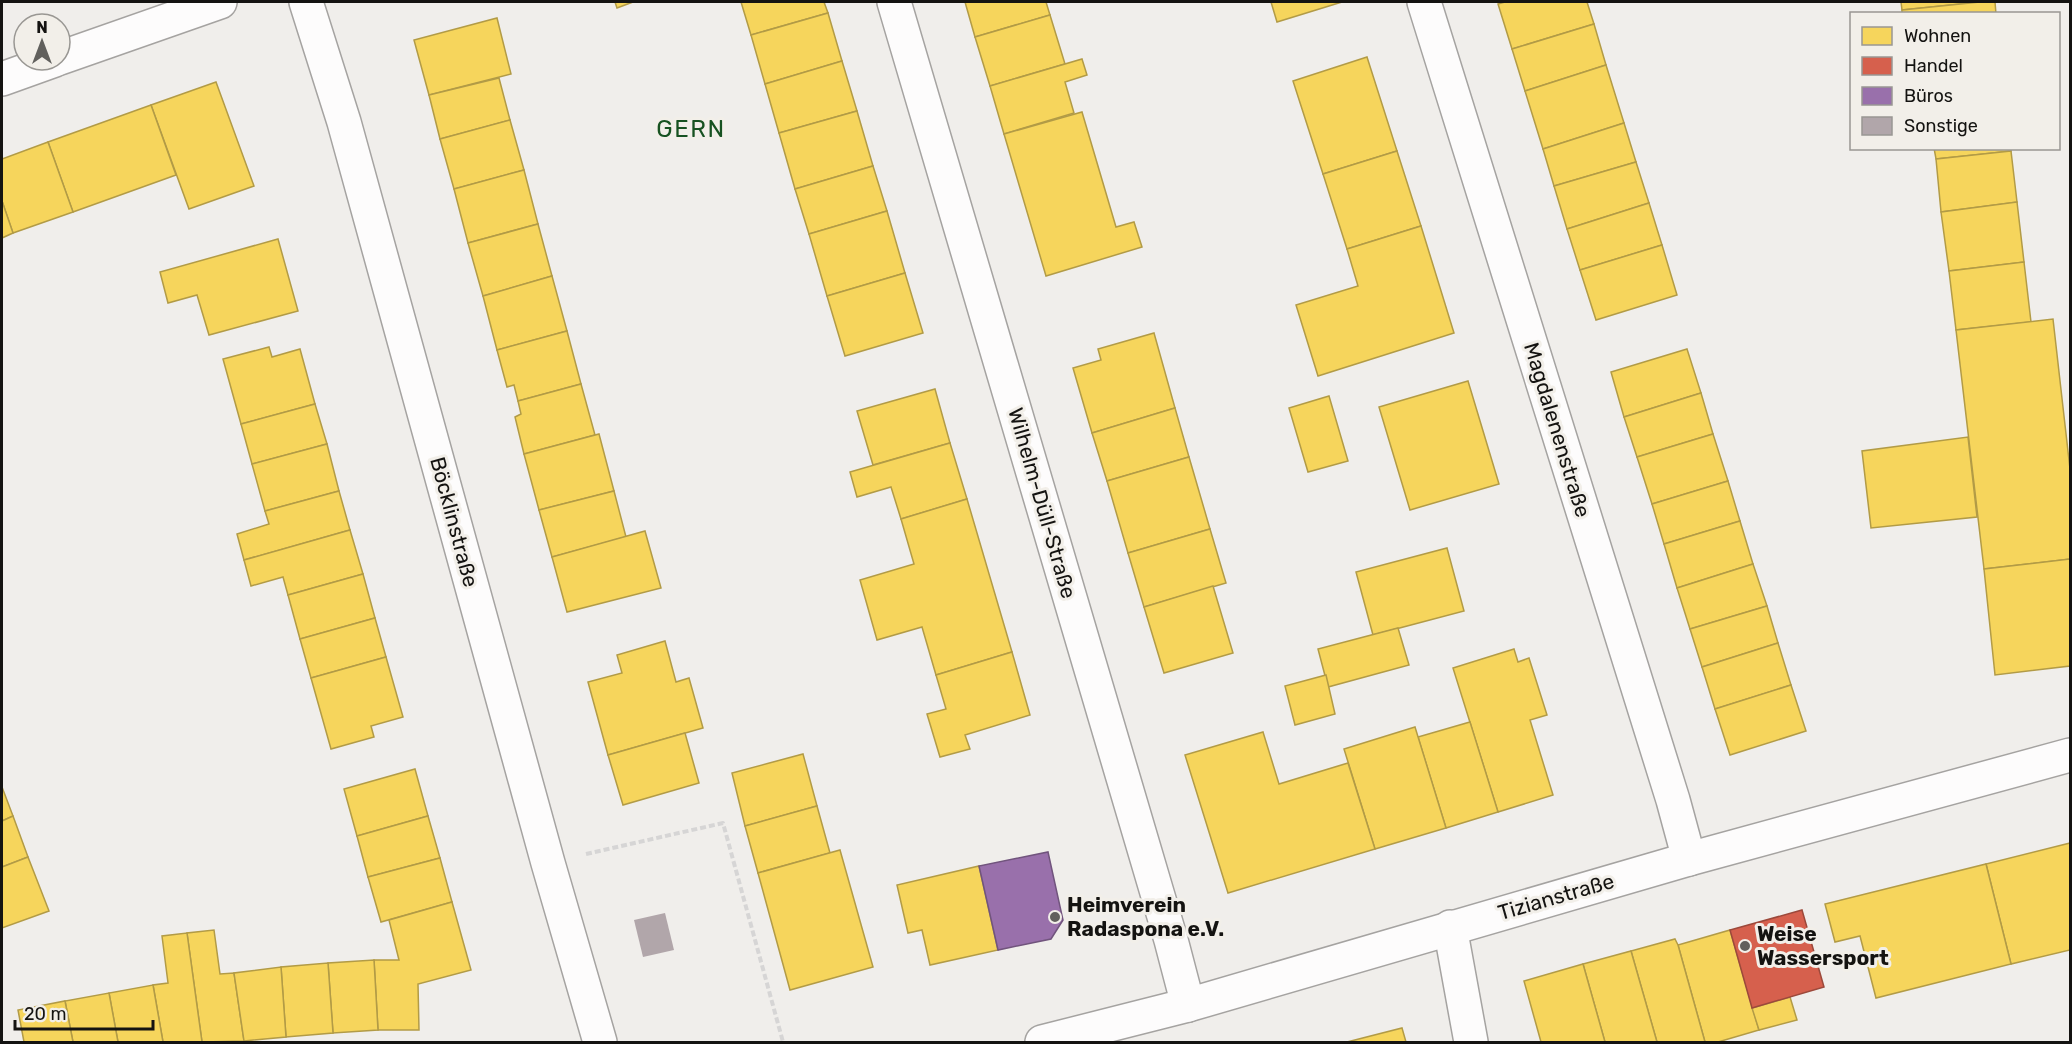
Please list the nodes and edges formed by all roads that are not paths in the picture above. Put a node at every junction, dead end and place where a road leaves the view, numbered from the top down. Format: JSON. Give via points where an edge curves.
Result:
{"nodes":[{"id":1,"x":220,"y":2,"type":"edge"},
{"id":2,"x":306,"y":2,"type":"edge"},
{"id":3,"x":894,"y":2,"type":"edge"},
{"id":4,"x":1424,"y":2,"type":"edge"},
{"id":5,"x":72,"y":54,"type":"edge"},
{"id":6,"x":22,"y":72,"type":"edge"},
{"id":7,"x":2,"y":79,"type":"edge"},
{"id":8,"x":2070,"y":755,"type":"edge"},
{"id":9,"x":1689,"y":859,"type":"junction"},
{"id":10,"x":1450,"y":927,"type":"junction"},
{"id":11,"x":1188,"y":1005,"type":"junction"},
{"id":12,"x":600,"y":1042,"type":"edge"},
{"id":13,"x":1041,"y":1042,"type":"edge"},
{"id":14,"x":1471,"y":1042,"type":"edge"}],
"edges":[{"from":1,"to":5,"type":"street"},
{"from":2,"to":12,"type":"street","name":"Böcklinstraße","via":[[344,122]]},
{"from":3,"to":11,"type":"street","name":"Wilhelm-Düll-Straße"},
{"from":4,"to":9,"type":"street","name":"Magdalenenstraße"},
{"from":6,"to":7,"type":"street"},
{"from":8,"to":9,"type":"street","name":"Tizianstraße"},
{"from":9,"to":10,"type":"street","name":"Tizianstraße"},
{"from":10,"to":11,"type":"street","name":"Tizianstraße"},
{"from":10,"to":14,"type":"street"},
{"from":11,"to":13,"type":"street","name":"Tizianstraße"}]}
